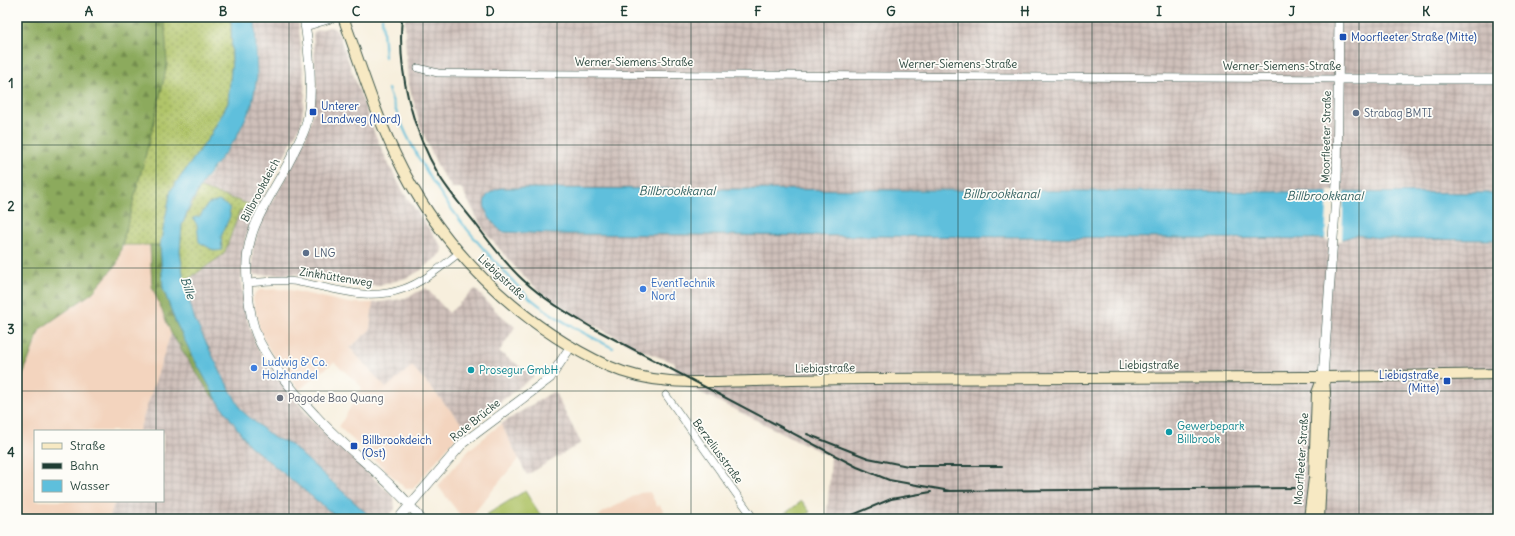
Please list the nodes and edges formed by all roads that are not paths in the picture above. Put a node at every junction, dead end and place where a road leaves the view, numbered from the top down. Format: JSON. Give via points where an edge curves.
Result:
{"nodes":[{"id":1,"x":334,"y":17,"type":"edge"},
{"id":2,"x":343,"y":17,"type":"edge"},
{"id":3,"x":1339,"y":17,"type":"edge"},
{"id":4,"x":305,"y":22,"type":"edge"},
{"id":5,"x":418,"y":68,"type":"dead end"},
{"id":6,"x":1339,"y":79,"type":"junction"},
{"id":7,"x":1498,"y":79,"type":"edge"},
{"id":8,"x":459,"y":253,"type":"junction"},
{"id":9,"x":246,"y":283,"type":"junction"},
{"id":10,"x":571,"y":346,"type":"junction"},
{"id":11,"x":1498,"y":374,"type":"edge"},
{"id":12,"x":1323,"y":377,"type":"junction"},
{"id":13,"x":666,"y":394,"type":"dead end"},
{"id":14,"x":410,"y":505,"type":"junction"},
{"id":15,"x":398,"y":519,"type":"edge"},
{"id":16,"x":421,"y":519,"type":"edge"},
{"id":17,"x":754,"y":519,"type":"edge"},
{"id":18,"x":1309,"y":519,"type":"edge"},
{"id":19,"x":1319,"y":519,"type":"edge"}],
"edges":[{"from":1,"to":4,"type":"street"},
{"from":2,"to":8,"type":"main road","name":"Liebigstraße","via":[[395,155],[422,204]]},
{"from":3,"to":6,"type":"street","name":"Moorfleeter Straße"},
{"from":4,"to":9,"type":"street","name":"Billbrookdeich","via":[[310,97],[305,127],[255,222],[249,242]]},
{"from":5,"to":6,"type":"street","name":"Werner-Siemens-Straße","via":[[438,73]]},
{"from":6,"to":7,"type":"street","name":"Werner-Siemens-Straße"},
{"from":6,"to":12,"type":"street","name":"Moorfleeter Straße","via":[[1333,250]]},
{"from":8,"to":9,"type":"street","name":"Zinkhüttenweg","via":[[419,282],[403,289],[376,295],[285,281]]},
{"from":8,"to":10,"type":"main road","name":"Liebigstraße","via":[[512,305]]},
{"from":9,"to":14,"type":"street","name":"Billbrookdeich","via":[[256,332],[273,365],[315,416]]},
{"from":10,"to":12,"type":"main road","name":"Liebigstraße","via":[[623,372],[663,381]]},
{"from":10,"to":14,"type":"street","name":"Rote Brücke","via":[[550,378],[463,443]]},
{"from":11,"to":12,"type":"main road","name":"Liebigstraße"},
{"from":12,"to":18,"type":"main road","name":"Moorfleeter Straße","via":[[1317,393],[1314,478]]},
{"from":12,"to":19,"type":"main road","name":"Moorfleeter Straße","via":[[1325,393]]},
{"from":13,"to":17,"type":"street","name":"Berzeliusstraße"},
{"from":14,"to":15,"type":"street","name":"Rote Brücke"},
{"from":14,"to":16,"type":"street","name":"Billbrookdeich"}]}
